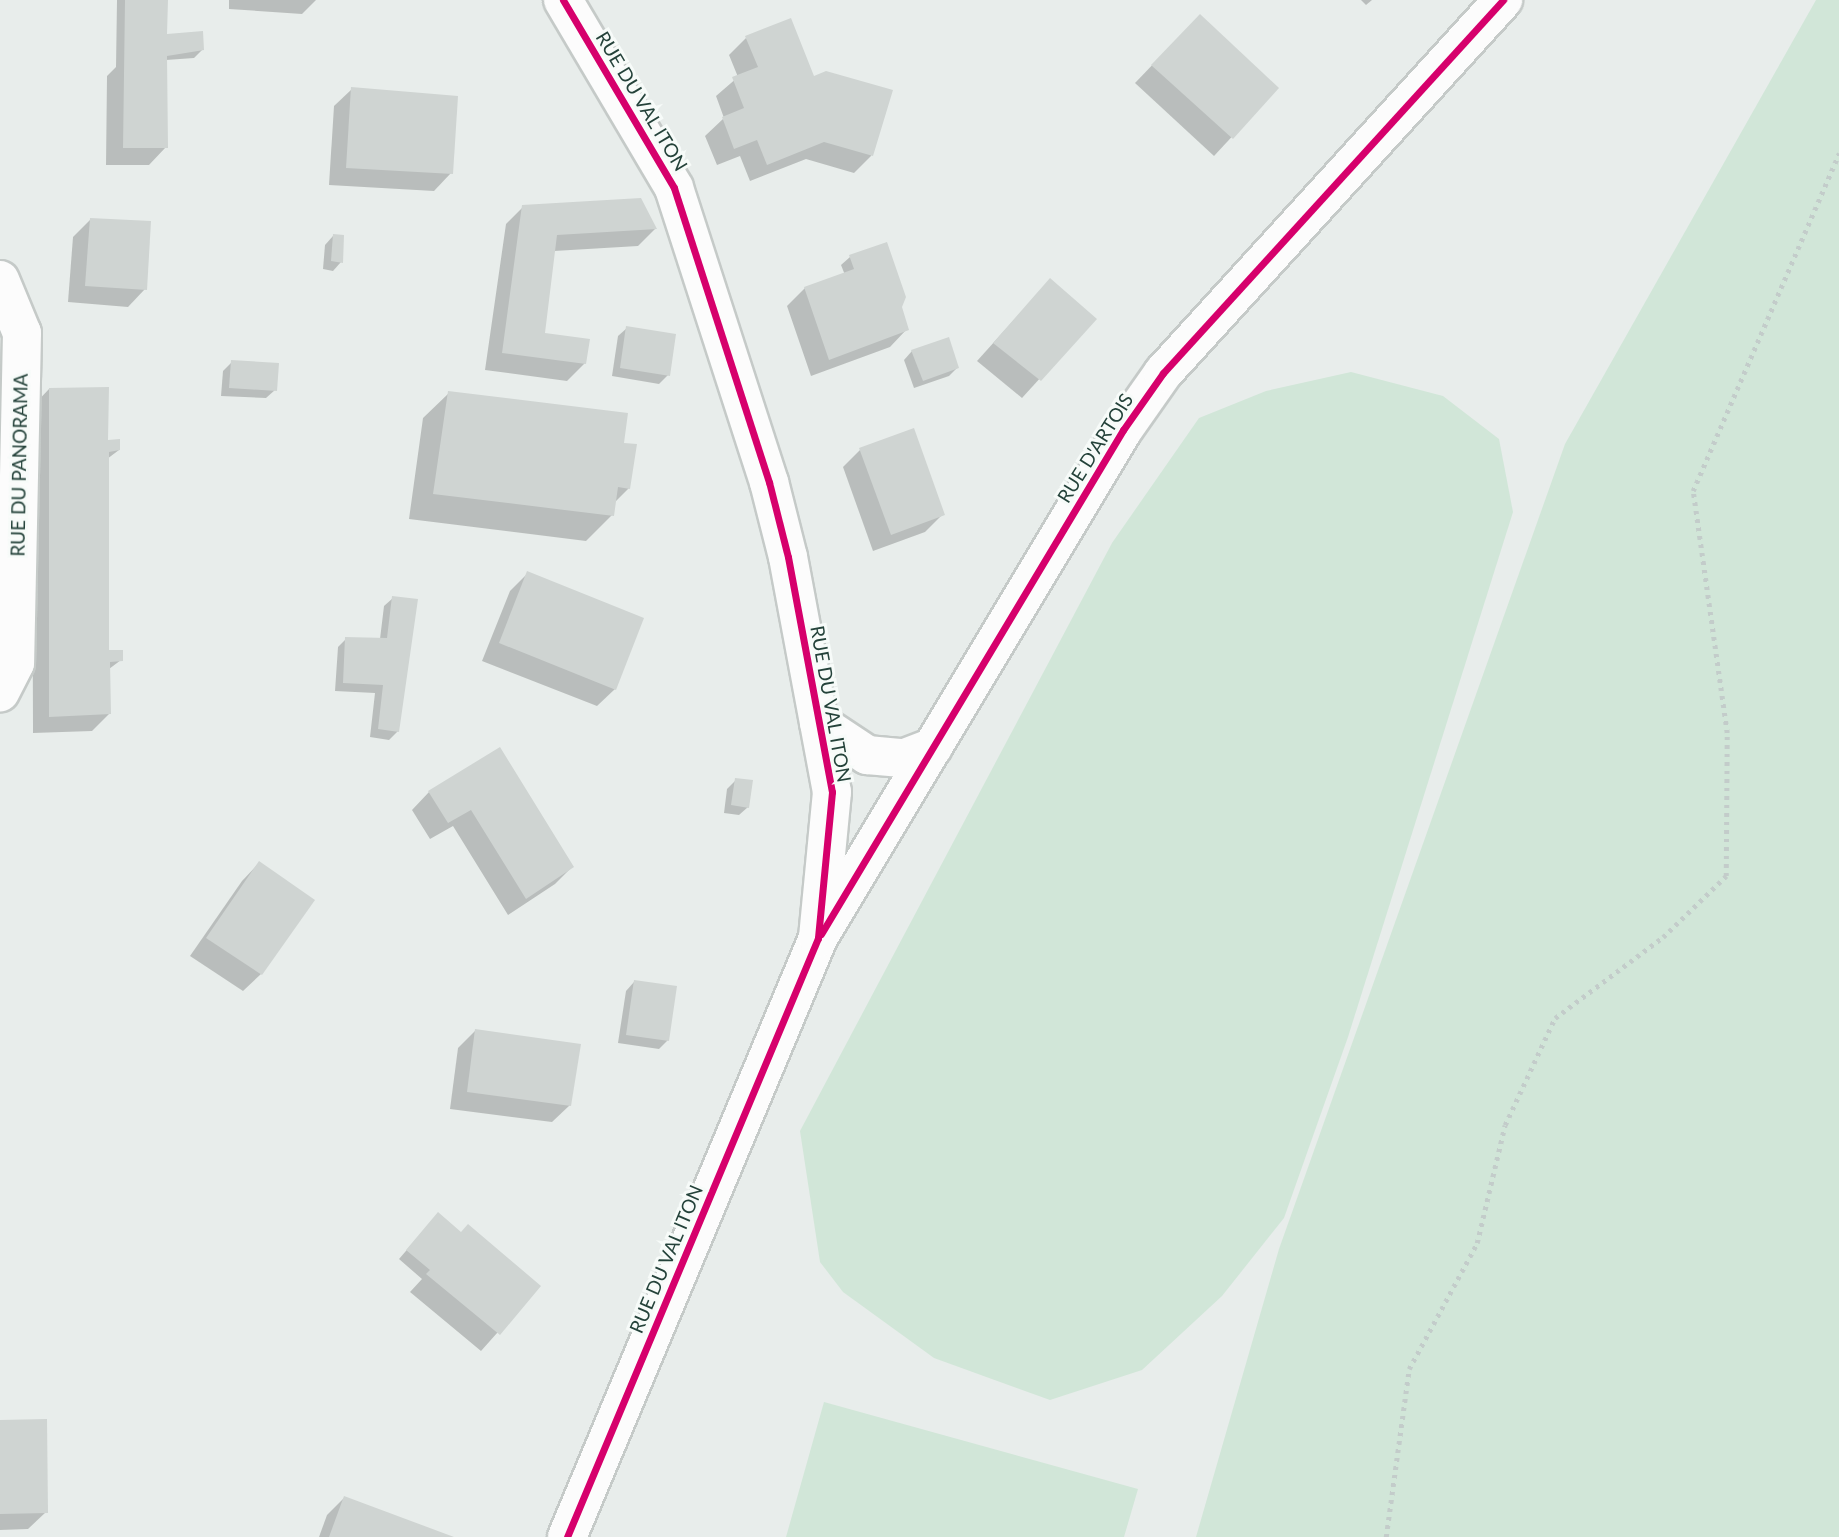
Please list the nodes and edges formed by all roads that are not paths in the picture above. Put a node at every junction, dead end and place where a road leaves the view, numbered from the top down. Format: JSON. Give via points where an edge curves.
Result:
{"nodes":[{"id":1,"x":563,"y":0,"type":"edge"},
{"id":2,"x":1503,"y":0,"type":"edge"},
{"id":3,"x":0,"y":280,"type":"edge"},
{"id":4,"x":0,"y":692,"type":"edge"},
{"id":5,"x":819,"y":723,"type":"junction"},
{"id":6,"x":933,"y":747,"type":"junction"},
{"id":7,"x":818,"y":938,"type":"junction"},
{"id":8,"x":567,"y":1537,"type":"edge"}],
"edges":[{"from":1,"to":5,"type":"street","name":"RUE DU VAL ITON","via":[[674,188],[769,482]]},
{"from":2,"to":6,"type":"street","name":"RUE D'ARTOIS","via":[[1163,373],[1123,430]]},
{"from":3,"to":4,"type":"street","name":"RUE DU PANORAMA","via":[[22,333],[15,663]]},
{"from":5,"to":6,"type":"street","via":[[867,755],[905,758]]},
{"from":5,"to":7,"type":"street","name":"RUE DU VAL ITON","via":[[832,792]]},
{"from":6,"to":7,"type":"street","name":"RUE D'ARTOIS"},
{"from":7,"to":8,"type":"street","name":"RUE DU VAL ITON"}]}
